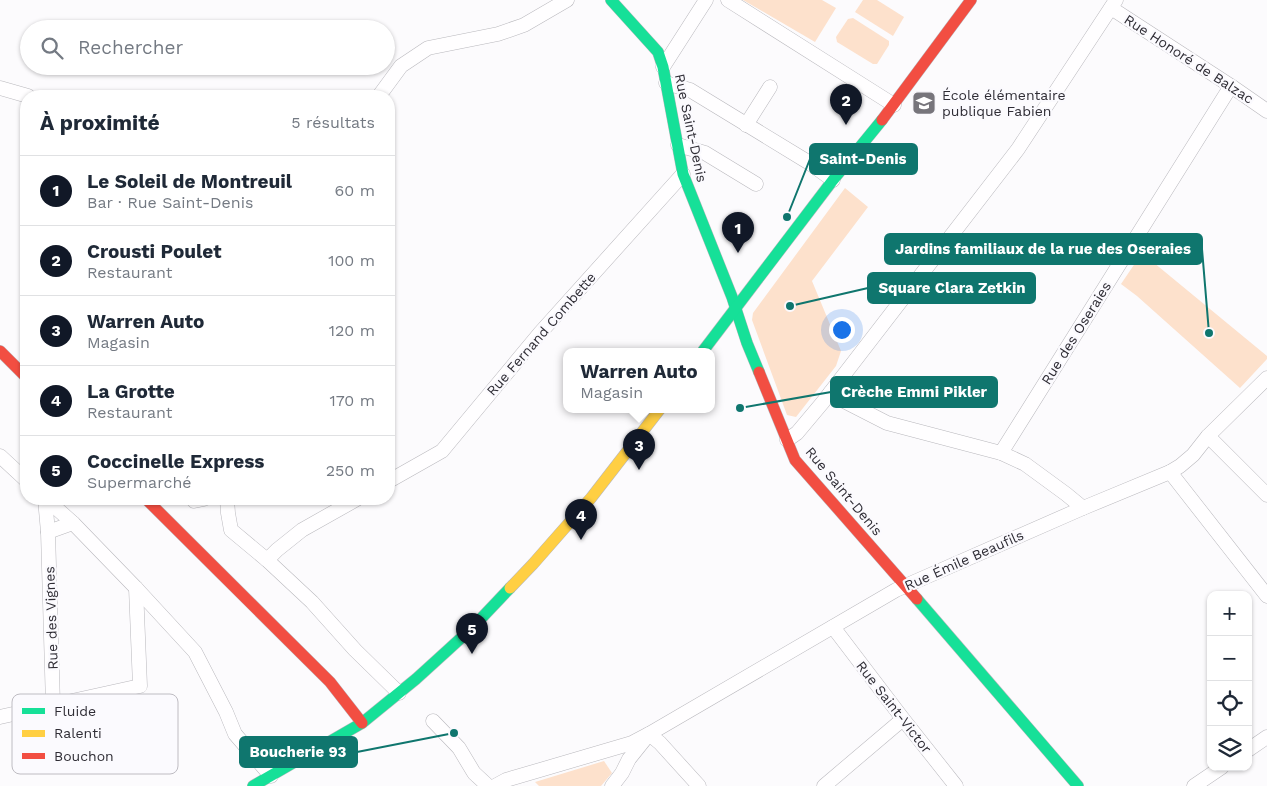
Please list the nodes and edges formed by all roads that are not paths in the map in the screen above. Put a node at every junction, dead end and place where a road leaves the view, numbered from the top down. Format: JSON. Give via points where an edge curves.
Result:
{"nodes":[{"id":1,"x":567,"y":0,"type":"edge"},
{"id":2,"x":611,"y":0,"type":"edge"},
{"id":3,"x":706,"y":0,"type":"edge"},
{"id":4,"x":728,"y":0,"type":"edge"},
{"id":5,"x":971,"y":0,"type":"edge"},
{"id":6,"x":1114,"y":4,"type":"edge"},
{"id":7,"x":663,"y":67,"type":"junction"},
{"id":8,"x":666,"y":83,"type":"junction"},
{"id":9,"x":1231,"y":86,"type":"junction"},
{"id":10,"x":770,"y":87,"type":"dead end"},
{"id":11,"x":0,"y":88,"type":"edge"},
{"id":12,"x":384,"y":90,"type":"edge"},
{"id":13,"x":20,"y":94,"type":"edge"},
{"id":14,"x":894,"y":105,"type":"junction"},
{"id":15,"x":1267,"y":111,"type":"edge"},
{"id":16,"x":746,"y":125,"type":"junction"},
{"id":17,"x":678,"y":145,"type":"junction"},
{"id":18,"x":683,"y":174,"type":"junction"},
{"id":19,"x":833,"y":180,"type":"junction"},
{"id":20,"x":756,"y":184,"type":"dead end"},
{"id":21,"x":736,"y":309,"type":"junction"},
{"id":22,"x":705,"y":348,"type":"edge"},
{"id":23,"x":0,"y":351,"type":"edge"},
{"id":24,"x":20,"y":372,"type":"edge"},
{"id":25,"x":1267,"y":378,"type":"edge"},
{"id":26,"x":830,"y":392,"type":"junction"},
{"id":27,"x":657,"y":413,"type":"edge"},
{"id":28,"x":1208,"y":436,"type":"junction"},
{"id":29,"x":787,"y":440,"type":"junction"},
{"id":30,"x":1001,"y":453,"type":"junction"},
{"id":31,"x":0,"y":456,"type":"edge"},
{"id":32,"x":1170,"y":472,"type":"junction"},
{"id":33,"x":20,"y":474,"type":"edge"},
{"id":34,"x":395,"y":478,"type":"edge"},
{"id":35,"x":1267,"y":495,"type":"edge"},
{"id":36,"x":46,"y":505,"type":"edge"},
{"id":37,"x":53,"y":505,"type":"edge"},
{"id":38,"x":152,"y":505,"type":"edge"},
{"id":39,"x":227,"y":505,"type":"edge"},
{"id":40,"x":347,"y":505,"type":"edge"},
{"id":41,"x":1083,"y":508,"type":"junction"},
{"id":42,"x":73,"y":522,"type":"junction"},
{"id":43,"x":48,"y":532,"type":"junction"},
{"id":44,"x":267,"y":560,"type":"junction"},
{"id":45,"x":906,"y":585,"type":"junction"},
{"id":46,"x":136,"y":588,"type":"junction"},
{"id":47,"x":1267,"y":596,"type":"edge"},
{"id":48,"x":833,"y":627,"type":"junction"},
{"id":49,"x":399,"y":693,"type":"junction"},
{"id":50,"x":53,"y":694,"type":"edge"},
{"id":51,"x":103,"y":694,"type":"edge"},
{"id":52,"x":902,"y":719,"type":"junction"},
{"id":53,"x":433,"y":721,"type":"dead end"},
{"id":54,"x":362,"y":723,"type":"junction"},
{"id":55,"x":649,"y":734,"type":"junction"},
{"id":56,"x":1267,"y":737,"type":"edge"},
{"id":57,"x":1252,"y":747,"type":"edge"},
{"id":58,"x":1216,"y":771,"type":"edge"},
{"id":59,"x":271,"y":776,"type":"junction"},
{"id":60,"x":833,"y":783,"type":"edge"},
{"id":61,"x":253,"y":786,"type":"edge"},
{"id":62,"x":488,"y":786,"type":"edge"},
{"id":63,"x":495,"y":786,"type":"edge"},
{"id":64,"x":612,"y":786,"type":"edge"},
{"id":65,"x":699,"y":786,"type":"edge"},
{"id":66,"x":956,"y":786,"type":"edge"},
{"id":67,"x":1078,"y":786,"type":"edge"},
{"id":68,"x":1194,"y":786,"type":"edge"}],
"edges":[{"from":1,"to":12,"type":"street","via":[[516,28],[428,48],[402,66]]},
{"from":2,"to":7,"type":"street","name":"Rue Saint-Denis","via":[[658,52]]},
{"from":3,"to":7,"type":"street"},
{"from":4,"to":14,"type":"street"},
{"from":5,"to":14,"type":"street"},
{"from":6,"to":9,"type":"street","name":"Rue Honoré de Balzac"},
{"from":6,"to":26,"type":"street","via":[[1018,149]]},
{"from":7,"to":8,"type":"street","name":"Rue Saint-Denis"},
{"from":8,"to":16,"type":"street","via":[[690,90]]},
{"from":8,"to":17,"type":"street","name":"Rue Saint-Denis"},
{"from":9,"to":15,"type":"street","name":"Rue Honoré de Balzac"},
{"from":9,"to":30,"type":"street","name":"Rue des Oseraies"},
{"from":10,"to":16,"type":"street"},
{"from":11,"to":13,"type":"street"},
{"from":14,"to":19,"type":"street"},
{"from":16,"to":19,"type":"street"},
{"from":17,"to":18,"type":"street","name":"Rue Saint-Denis"},
{"from":17,"to":20,"type":"street","via":[[706,153]]},
{"from":18,"to":21,"type":"street","name":"Rue Saint-Denis"},
{"from":18,"to":34,"type":"street","name":"Rue Fernand Combette","via":[[540,333],[442,451]]},
{"from":19,"to":21,"type":"street"},
{"from":21,"to":22,"type":"street"},
{"from":21,"to":29,"type":"street","name":"Rue Saint-Denis"},
{"from":23,"to":24,"type":"street"},
{"from":25,"to":28,"type":"street","name":"Rue Émile Beaufils"},
{"from":26,"to":29,"type":"street","via":[[797,433]]},
{"from":26,"to":30,"type":"street","via":[[888,423]]},
{"from":27,"to":49,"type":"street","via":[[591,498],[533,564],[473,627]]},
{"from":28,"to":32,"type":"street","name":"Rue Émile Beaufils","via":[[1193,455]]},
{"from":28,"to":35,"type":"street"},
{"from":29,"to":45,"type":"street","name":"Rue Saint-Denis","via":[[795,460]]},
{"from":30,"to":41,"type":"street","via":[[1025,464]]},
{"from":31,"to":33,"type":"street"},
{"from":32,"to":41,"type":"street","name":"Rue Émile Beaufils"},
{"from":32,"to":47,"type":"street"},
{"from":36,"to":43,"type":"street","name":"Rue des Vignes"},
{"from":37,"to":42,"type":"street"},
{"from":38,"to":54,"type":"street","via":[[330,682]]},
{"from":39,"to":44,"type":"street","via":[[231,530]]},
{"from":40,"to":44,"type":"street","via":[[302,530]]},
{"from":41,"to":45,"type":"street","name":"Rue Émile Beaufils"},
{"from":42,"to":43,"type":"street"},
{"from":42,"to":46,"type":"street"},
{"from":43,"to":50,"type":"street","name":"Rue des Vignes"},
{"from":44,"to":49,"type":"street"},
{"from":45,"to":48,"type":"street","name":"Rue Émile Beaufils"},
{"from":45,"to":67,"type":"street","name":"Rue Saint-Denis"},
{"from":46,"to":51,"type":"street","via":[[140,686]]},
{"from":46,"to":59,"type":"street","via":[[195,652],[235,734]]},
{"from":48,"to":52,"type":"street","name":"Rue Saint-Victor"},
{"from":48,"to":55,"type":"street","name":"Rue Émile Beaufils"},
{"from":49,"to":54,"type":"street"},
{"from":52,"to":60,"type":"street"},
{"from":52,"to":66,"type":"street","name":"Rue Saint-Victor"},
{"from":53,"to":62,"type":"street"},
{"from":54,"to":59,"type":"street"},
{"from":55,"to":63,"type":"street","name":"Rue Émile Beaufils","via":[[632,743]]},
{"from":55,"to":64,"type":"street","name":"Rue Émile Beaufils"},
{"from":55,"to":65,"type":"street"},
{"from":56,"to":57,"type":"street"},
{"from":58,"to":68,"type":"street"},
{"from":59,"to":61,"type":"street"}]}
